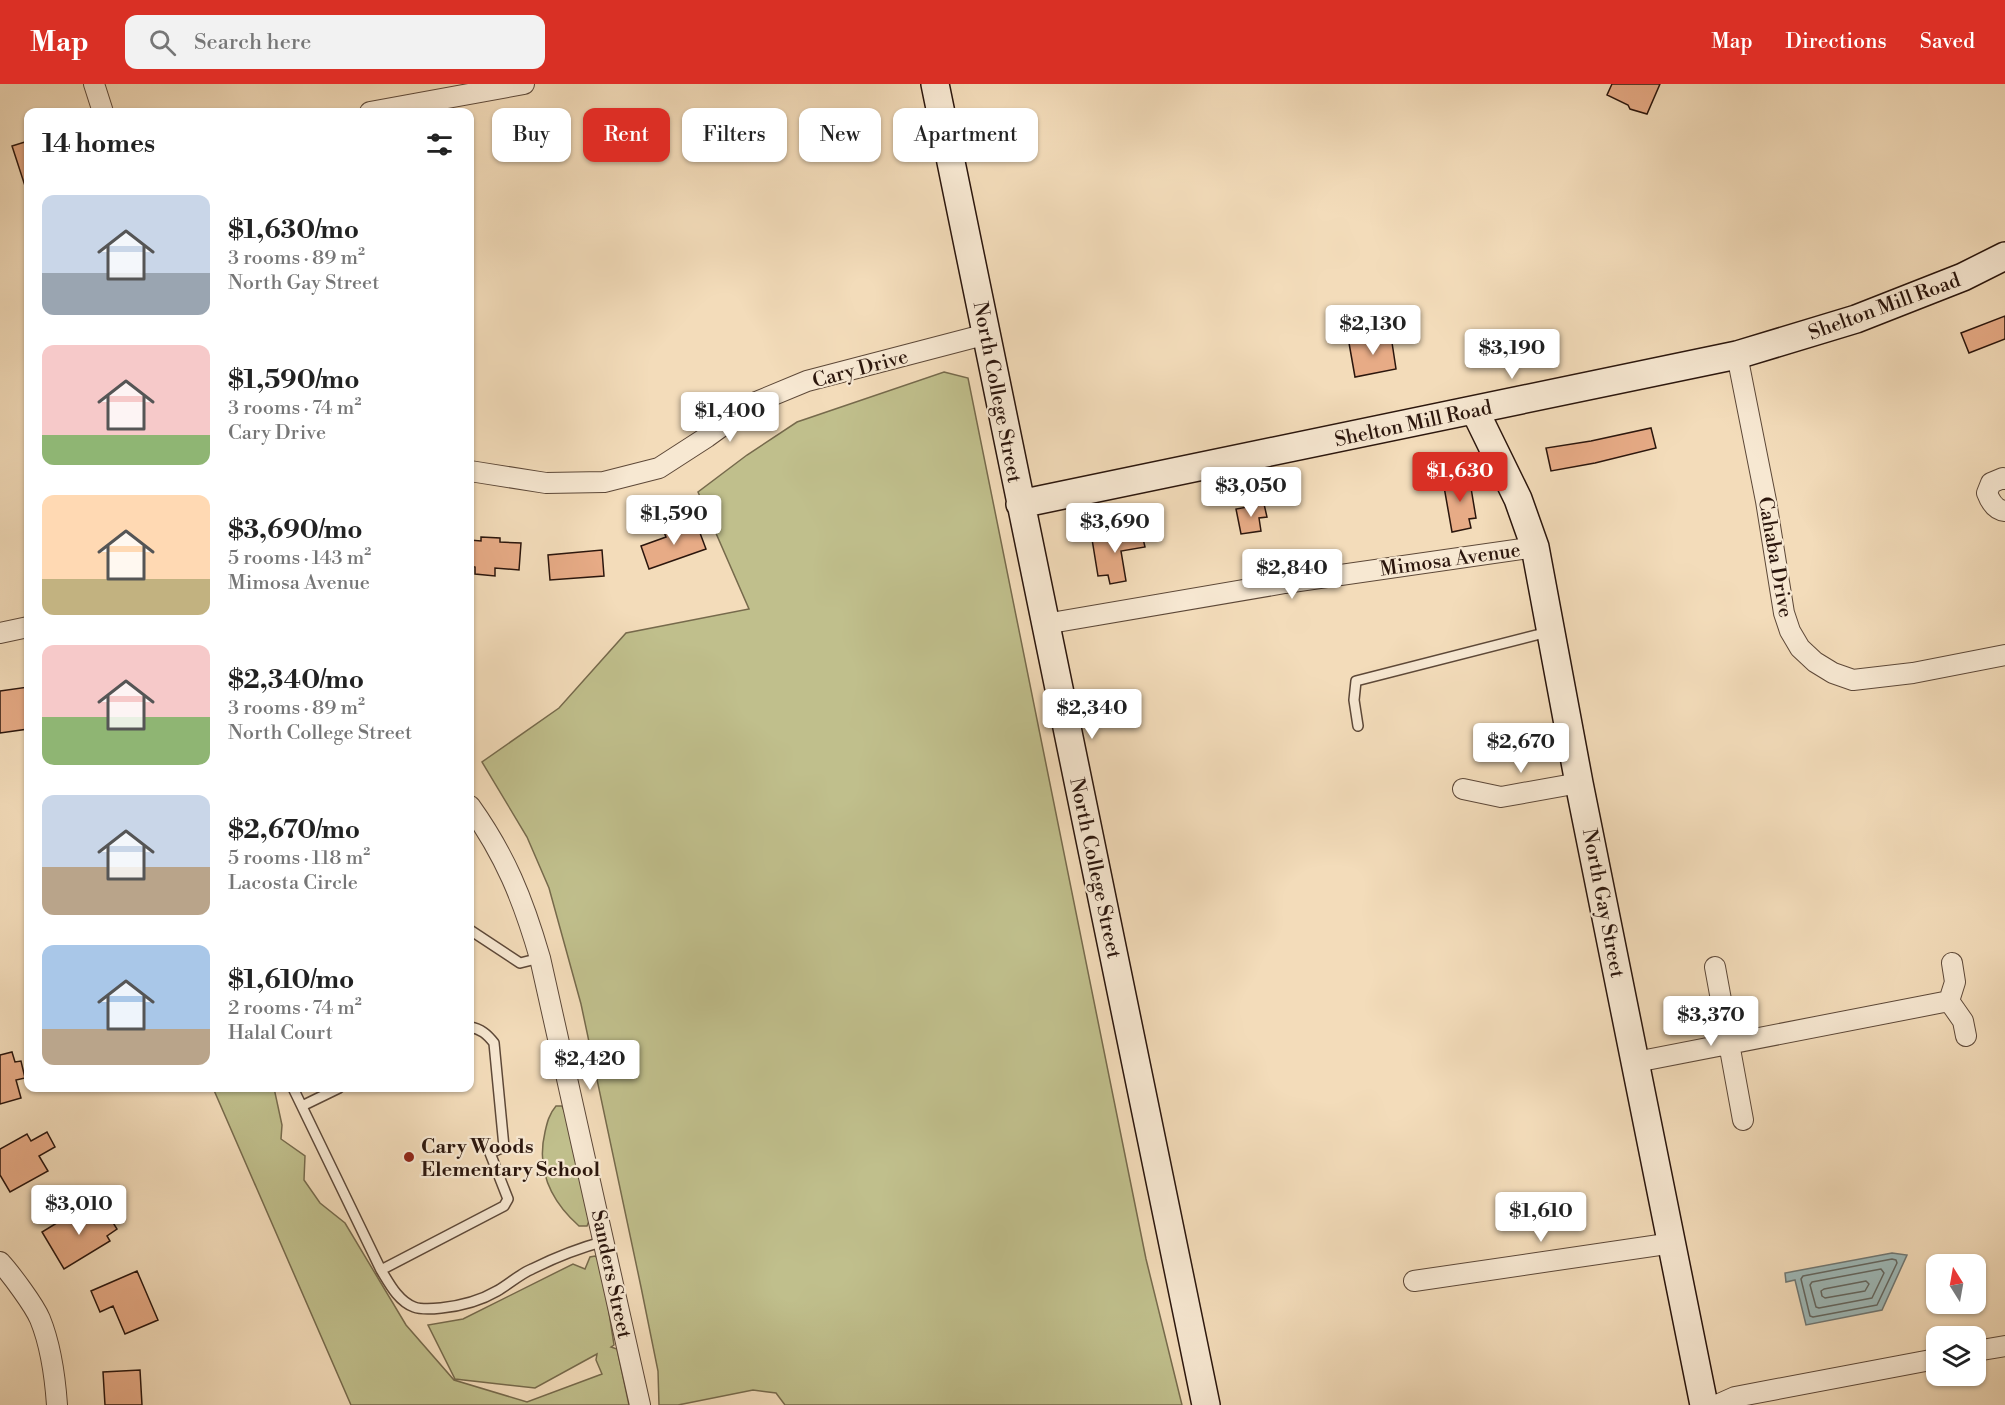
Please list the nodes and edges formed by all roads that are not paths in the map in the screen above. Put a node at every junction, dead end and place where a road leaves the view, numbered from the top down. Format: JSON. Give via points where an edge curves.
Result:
{"nodes":[{"id":1,"x":94,"y":84,"type":"edge"},
{"id":2,"x":524,"y":84,"type":"edge"},
{"id":3,"x":935,"y":84,"type":"edge"},
{"id":4,"x":102,"y":108,"type":"edge"},
{"id":5,"x":392,"y":108,"type":"edge"},
{"id":6,"x":2005,"y":256,"type":"edge"},
{"id":7,"x":987,"y":334,"type":"junction"},
{"id":8,"x":1737,"y":356,"type":"junction"},
{"id":9,"x":1475,"y":411,"type":"junction"},
{"id":10,"x":474,"y":472,"type":"edge"},
{"id":11,"x":2005,"y":479,"type":"edge"},
{"id":12,"x":1020,"y":504,"type":"junction"},
{"id":13,"x":2005,"y":511,"type":"edge"},
{"id":14,"x":1535,"y":547,"type":"junction"},
{"id":15,"x":1045,"y":624,"type":"junction"},
{"id":16,"x":24,"y":628,"type":"edge"},
{"id":17,"x":1550,"y":631,"type":"junction"},
{"id":18,"x":0,"y":633,"type":"edge"},
{"id":19,"x":2005,"y":655,"type":"edge"},
{"id":20,"x":1358,"y":726,"type":"dead end"},
{"id":21,"x":1579,"y":783,"type":"junction"},
{"id":22,"x":1463,"y":789,"type":"dead end"},
{"id":23,"x":474,"y":812,"type":"edge"},
{"id":24,"x":474,"y":933,"type":"edge"},
{"id":25,"x":540,"y":958,"type":"junction"},
{"id":26,"x":1952,"y":963,"type":"dead end"},
{"id":27,"x":1715,"y":967,"type":"dead end"},
{"id":28,"x":1949,"y":1001,"type":"junction"},
{"id":29,"x":474,"y":1028,"type":"edge"},
{"id":30,"x":1966,"y":1036,"type":"dead end"},
{"id":31,"x":1729,"y":1044,"type":"junction"},
{"id":32,"x":1636,"y":1062,"type":"junction"},
{"id":33,"x":295,"y":1092,"type":"edge"},
{"id":34,"x":331,"y":1092,"type":"edge"},
{"id":35,"x":302,"y":1106,"type":"junction"},
{"id":36,"x":1743,"y":1120,"type":"dead end"},
{"id":37,"x":605,"y":1241,"type":"junction"},
{"id":38,"x":1673,"y":1243,"type":"junction"},
{"id":39,"x":0,"y":1262,"type":"edge"},
{"id":40,"x":381,"y":1270,"type":"junction"},
{"id":41,"x":1414,"y":1281,"type":"dead end"},
{"id":42,"x":2005,"y":1346,"type":"edge"},
{"id":43,"x":1986,"y":1349,"type":"edge"},
{"id":44,"x":1926,"y":1361,"type":"edge"},
{"id":45,"x":57,"y":1405,"type":"edge"},
{"id":46,"x":640,"y":1405,"type":"edge"},
{"id":47,"x":1206,"y":1405,"type":"edge"},
{"id":48,"x":1704,"y":1405,"type":"edge"},
{"id":49,"x":1717,"y":1405,"type":"edge"}],
"edges":[{"from":1,"to":4,"type":"street"},
{"from":2,"to":5,"type":"street"},
{"from":3,"to":7,"type":"street","name":"North College Street"},
{"from":6,"to":8,"type":"street","name":"Shelton Mill Road","via":[[1964,277],[1856,319]]},
{"from":7,"to":10,"type":"street","name":"Cary Drive","via":[[807,381],[754,403],[658,468],[604,482],[546,483]]},
{"from":7,"to":12,"type":"street","name":"North College Street"},
{"from":8,"to":9,"type":"street","name":"Shelton Mill Road"},
{"from":8,"to":19,"type":"street","name":"Cahaba Drive","via":[[1784,613],[1800,648],[1815,662],[1852,680]]},
{"from":9,"to":12,"type":"street","name":"Shelton Mill Road"},
{"from":9,"to":14,"type":"street","name":"North Gay Street","via":[[1518,499]]},
{"from":11,"to":13,"type":"street","via":[[1991,483],[1987,493],[1991,503]]},
{"from":12,"to":15,"type":"street","name":"North College Street"},
{"from":14,"to":15,"type":"street","name":"Mimosa Avenue","via":[[1285,582]]},
{"from":14,"to":17,"type":"street","name":"North Gay Street"},
{"from":15,"to":47,"type":"street","name":"North College Street"},
{"from":16,"to":18,"type":"street"},
{"from":17,"to":20,"type":"lane","via":[[1356,681]]},
{"from":17,"to":21,"type":"street","name":"North Gay Street"},
{"from":21,"to":22,"type":"street","via":[[1501,797]]},
{"from":21,"to":32,"type":"street","name":"North Gay Street"},
{"from":23,"to":25,"type":"street","name":"Sanders Street","via":[[512,875]]},
{"from":24,"to":25,"type":"lane","via":[[520,963]]},
{"from":25,"to":37,"type":"street","name":"Sanders Street"},
{"from":26,"to":28,"type":"street","via":[[1955,982]]},
{"from":27,"to":31,"type":"street"},
{"from":28,"to":30,"type":"street","via":[[1963,1022]]},
{"from":28,"to":31,"type":"street"},
{"from":29,"to":40,"type":"lane","via":[[488,1035],[494,1044],[504,1147],[490,1153],[508,1199],[504,1206]]},
{"from":31,"to":32,"type":"street"},
{"from":31,"to":36,"type":"street"},
{"from":32,"to":38,"type":"street","name":"North Gay Street"},
{"from":33,"to":35,"type":"lane"},
{"from":34,"to":35,"type":"lane"},
{"from":35,"to":40,"type":"lane"},
{"from":37,"to":40,"type":"lane","via":[[571,1250],[495,1292],[458,1306],[415,1308],[404,1302]]},
{"from":37,"to":46,"type":"street","name":"Sanders Street"},
{"from":38,"to":41,"type":"street"},
{"from":38,"to":48,"type":"street","name":"North Gay Street"},
{"from":39,"to":45,"type":"street","via":[[40,1318],[54,1372]]},
{"from":42,"to":43,"type":"street"},
{"from":44,"to":49,"type":"street","via":[[1735,1397]]}]}
